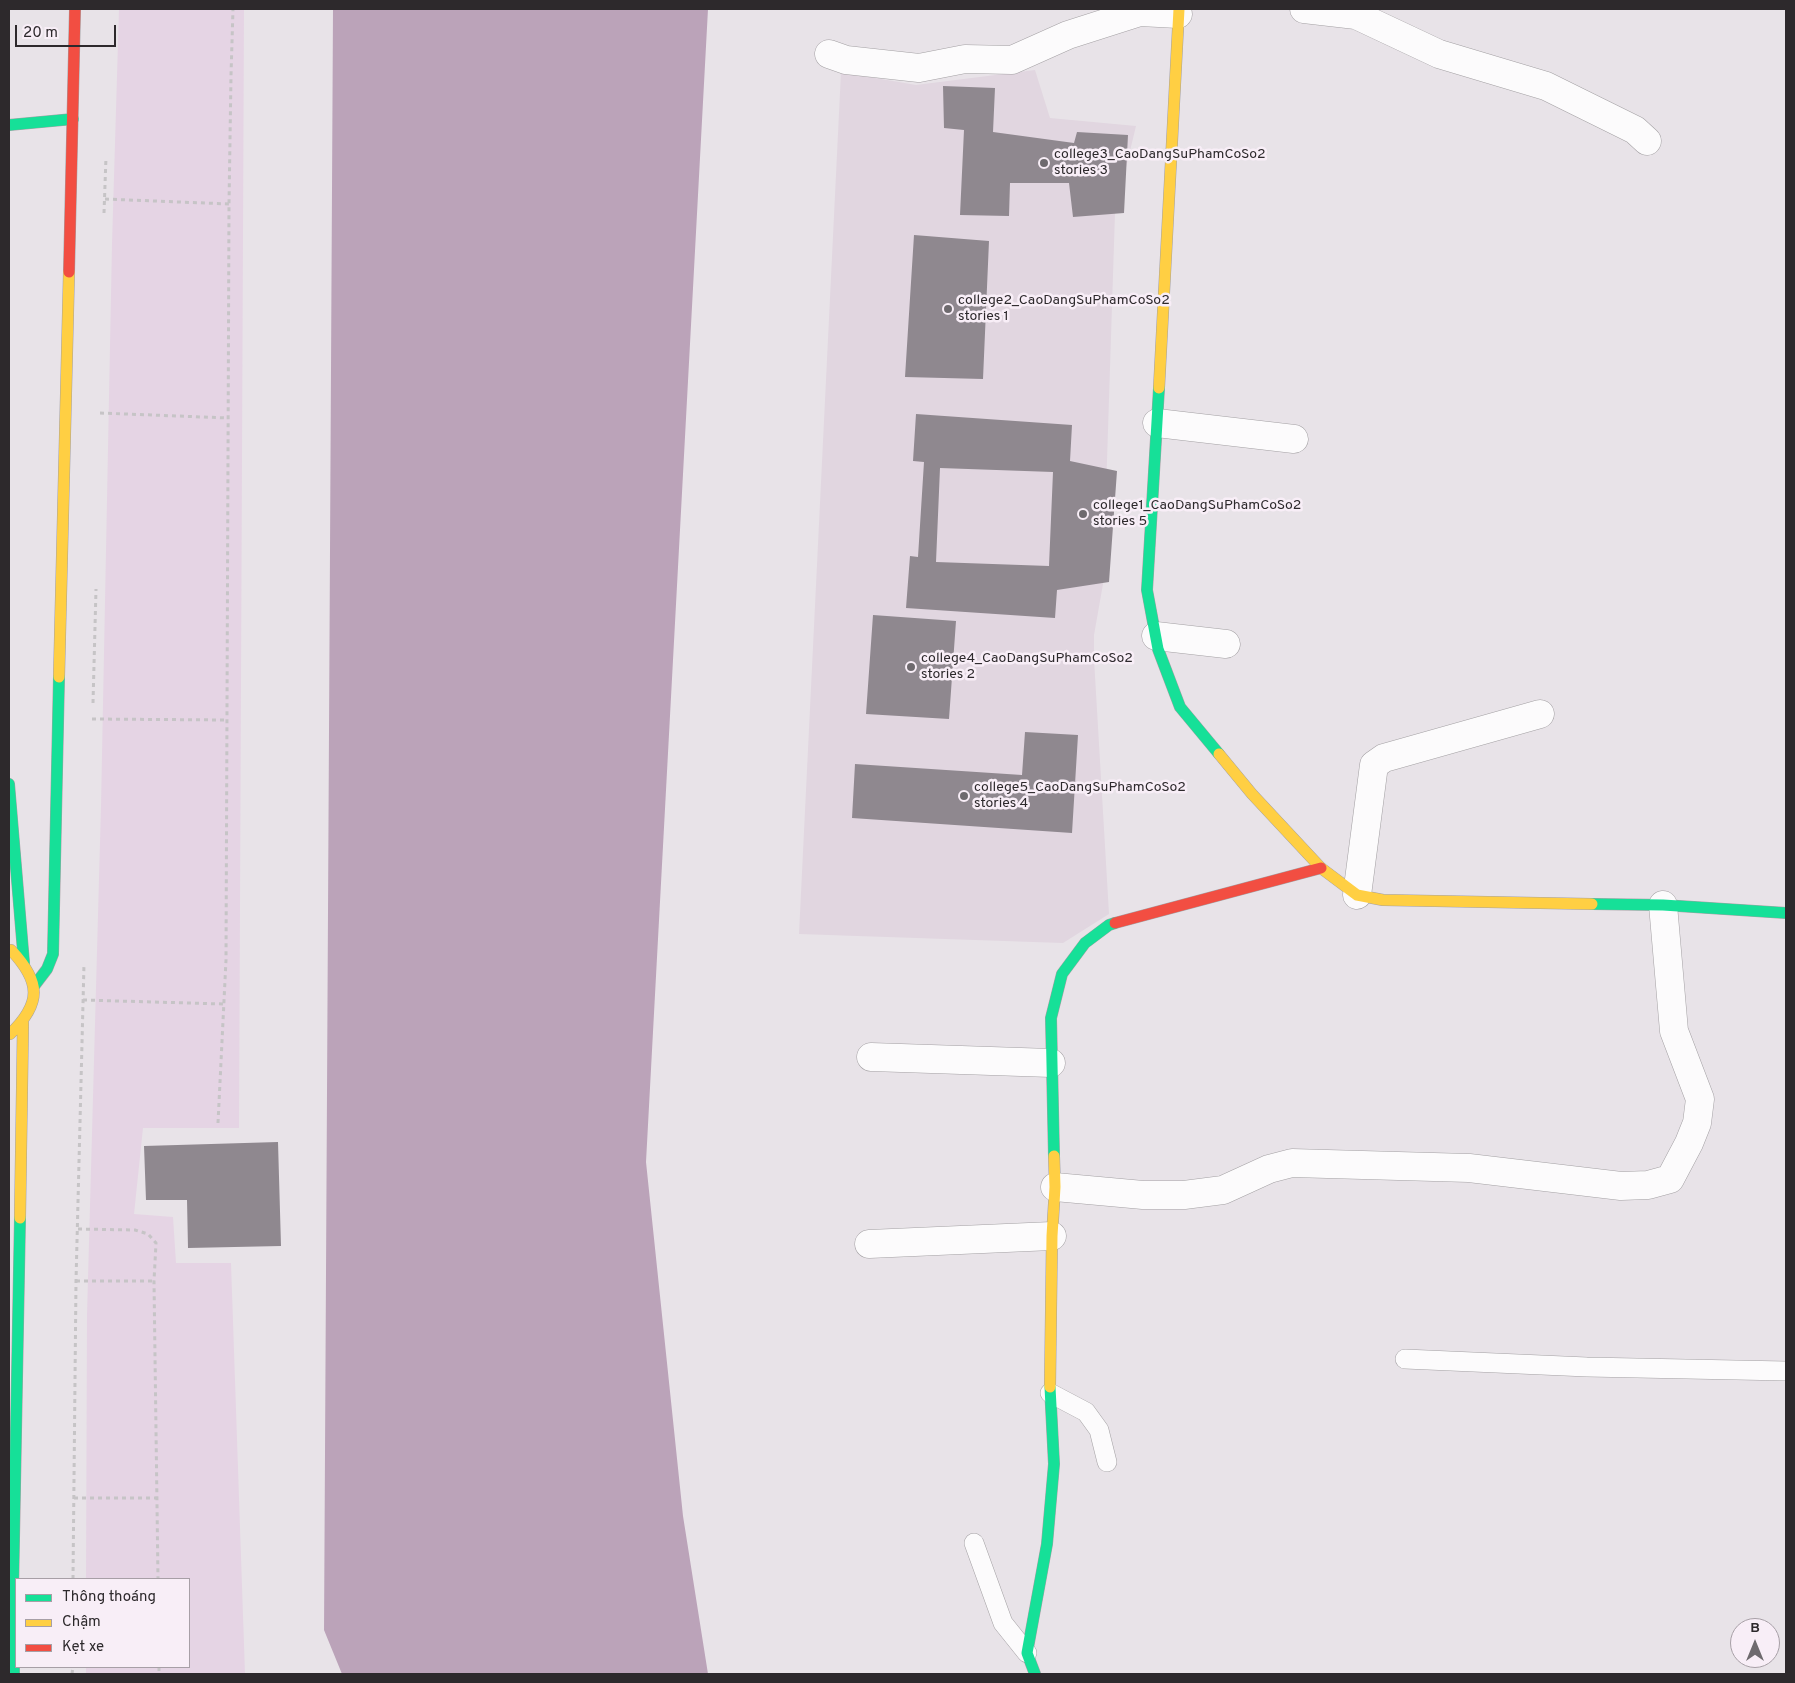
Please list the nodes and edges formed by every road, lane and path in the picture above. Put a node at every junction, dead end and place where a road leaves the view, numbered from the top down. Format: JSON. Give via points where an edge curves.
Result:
{"nodes":[{"id":1,"x":75,"y":9,"type":"edge"},
{"id":2,"x":233,"y":9,"type":"edge"},
{"id":3,"x":1304,"y":9,"type":"edge"},
{"id":4,"x":1179,"y":12,"type":"edge"},
{"id":5,"x":829,"y":54,"type":"dead end"},
{"id":6,"x":73,"y":118,"type":"junction"},
{"id":7,"x":9,"y":125,"type":"edge"},
{"id":8,"x":1647,"y":141,"type":"dead end"},
{"id":9,"x":105,"y":199,"type":"dead end"},
{"id":10,"x":230,"y":204,"type":"junction"},
{"id":11,"x":100,"y":413,"type":"dead end"},
{"id":12,"x":228,"y":418,"type":"junction"},
{"id":13,"x":1157,"y":423,"type":"junction"},
{"id":14,"x":1294,"y":439,"type":"dead end"},
{"id":15,"x":1156,"y":636,"type":"junction"},
{"id":16,"x":1226,"y":644,"type":"dead end"},
{"id":17,"x":1540,"y":714,"type":"dead end"},
{"id":18,"x":92,"y":719,"type":"dead end"},
{"id":19,"x":227,"y":720,"type":"junction"},
{"id":20,"x":9,"y":784,"type":"edge"},
{"id":21,"x":1322,"y":868,"type":"junction"},
{"id":22,"x":1357,"y":895,"type":"junction"},
{"id":23,"x":1663,"y":905,"type":"junction"},
{"id":24,"x":1786,"y":913,"type":"edge"},
{"id":25,"x":9,"y":948,"type":"edge"},
{"id":26,"x":24,"y":963,"type":"junction"},
{"id":27,"x":34,"y":986,"type":"junction"},
{"id":28,"x":83,"y":1000,"type":"dead end"},
{"id":29,"x":224,"y":1004,"type":"junction"},
{"id":30,"x":23,"y":1023,"type":"junction"},
{"id":31,"x":9,"y":1034,"type":"edge"},
{"id":32,"x":871,"y":1057,"type":"dead end"},
{"id":33,"x":1051,"y":1063,"type":"junction"},
{"id":34,"x":218,"y":1123,"type":"dead end"},
{"id":35,"x":1055,"y":1187,"type":"junction"},
{"id":36,"x":78,"y":1228,"type":"dead end"},
{"id":37,"x":1052,"y":1236,"type":"junction"},
{"id":38,"x":869,"y":1244,"type":"dead end"},
{"id":39,"x":76,"y":1281,"type":"dead end"},
{"id":40,"x":154,"y":1282,"type":"junction"},
{"id":41,"x":1405,"y":1359,"type":"dead end"},
{"id":42,"x":1786,"y":1371,"type":"edge"},
{"id":43,"x":1050,"y":1393,"type":"junction"},
{"id":44,"x":1107,"y":1462,"type":"dead end"},
{"id":45,"x":74,"y":1498,"type":"dead end"},
{"id":46,"x":156,"y":1498,"type":"junction"},
{"id":47,"x":974,"y":1544,"type":"dead end"},
{"id":48,"x":158,"y":1578,"type":"edge"},
{"id":49,"x":1028,"y":1653,"type":"junction"},
{"id":50,"x":14,"y":1674,"type":"edge"},
{"id":51,"x":1035,"y":1674,"type":"edge"}],
"edges":[{"from":1,"to":6,"type":"street"},
{"from":2,"to":10,"type":"path"},
{"from":3,"to":8,"type":"street","via":[[1356,15],[1439,54],[1546,86],[1635,130]]},
{"from":4,"to":5,"type":"street","via":[[1140,12],[1068,35],[1012,60],[965,59],[919,68],[846,60]]},
{"from":4,"to":13,"type":"street"},
{"from":6,"to":7,"type":"street"},
{"from":6,"to":27,"type":"street","via":[[53,954]]},
{"from":9,"to":10,"type":"path"},
{"from":10,"to":12,"type":"path"},
{"from":11,"to":12,"type":"path"},
{"from":12,"to":19,"type":"path"},
{"from":13,"to":14,"type":"street"},
{"from":13,"to":15,"type":"street","via":[[1147,590]]},
{"from":15,"to":16,"type":"street"},
{"from":15,"to":21,"type":"street","via":[[1180,707],[1252,794]]},
{"from":17,"to":22,"type":"street","via":[[1384,758],[1374,765]]},
{"from":18,"to":19,"type":"path"},
{"from":19,"to":29,"type":"path"},
{"from":20,"to":26,"type":"street"},
{"from":21,"to":22,"type":"street"},
{"from":21,"to":33,"type":"street","via":[[1109,925],[1085,943],[1062,974],[1051,1018]]},
{"from":22,"to":23,"type":"street","via":[[1382,900]]},
{"from":23,"to":24,"type":"street"},
{"from":23,"to":35,"type":"street","via":[[1674,1031],[1700,1100],[1689,1143],[1670,1179],[1621,1186],[1469,1168],[1292,1163],[1269,1169],[1223,1190],[1184,1195],[1143,1195]]},
{"from":25,"to":26,"type":"street"},
{"from":26,"to":27,"type":"street"},
{"from":27,"to":30,"type":"street","via":[[30,1012]]},
{"from":28,"to":29,"type":"path"},
{"from":29,"to":34,"type":"path"},
{"from":30,"to":31,"type":"street"},
{"from":30,"to":50,"type":"street"},
{"from":32,"to":33,"type":"street"},
{"from":33,"to":35,"type":"street"},
{"from":35,"to":37,"type":"street"},
{"from":36,"to":40,"type":"path","via":[[135,1230],[148,1234],[156,1243]]},
{"from":37,"to":38,"type":"street"},
{"from":37,"to":43,"type":"street"},
{"from":39,"to":40,"type":"path"},
{"from":40,"to":46,"type":"path"},
{"from":41,"to":42,"type":"lane"},
{"from":43,"to":44,"type":"lane","via":[[1086,1412],[1099,1430]]},
{"from":43,"to":49,"type":"street","via":[[1054,1464],[1047,1544]]},
{"from":45,"to":46,"type":"path"},
{"from":46,"to":48,"type":"path"},
{"from":47,"to":49,"type":"lane","via":[[1003,1624]]},
{"from":49,"to":51,"type":"street"}]}
